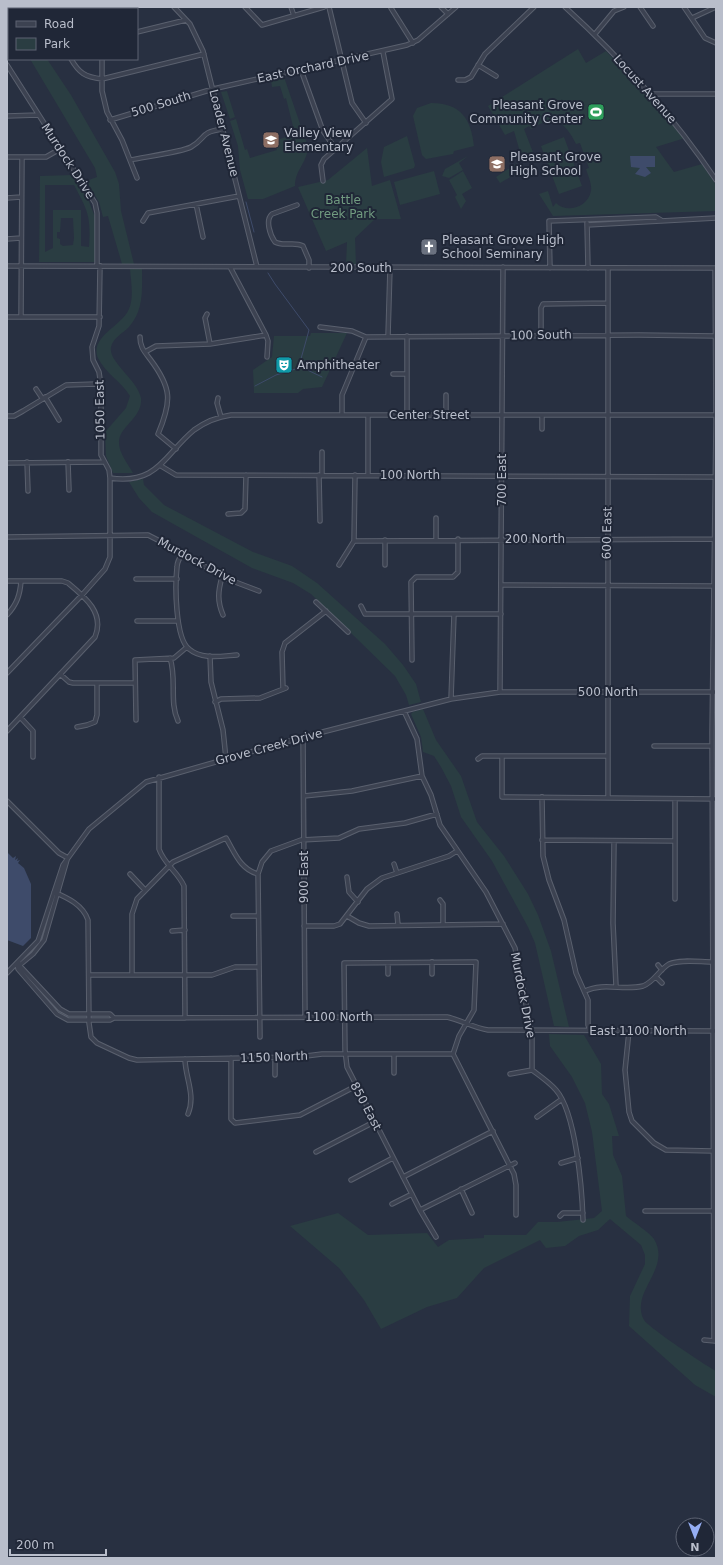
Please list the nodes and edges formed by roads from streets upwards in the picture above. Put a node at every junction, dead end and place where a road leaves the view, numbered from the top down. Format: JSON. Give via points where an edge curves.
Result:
{"nodes":[{"id":1,"x":174,"y":7,"type":"edge"},
{"id":2,"x":245,"y":7,"type":"edge"},
{"id":3,"x":291,"y":7,"type":"edge"},
{"id":4,"x":324,"y":7,"type":"edge"},
{"id":5,"x":330,"y":7,"type":"edge"},
{"id":6,"x":442,"y":7,"type":"edge"},
{"id":7,"x":456,"y":7,"type":"edge"},
{"id":8,"x":534,"y":7,"type":"edge"},
{"id":9,"x":565,"y":7,"type":"edge"},
{"id":10,"x":624,"y":7,"type":"edge"},
{"id":11,"x":640,"y":7,"type":"edge"},
{"id":12,"x":684,"y":7,"type":"edge"},
{"id":13,"x":716,"y":7,"type":"edge"},
{"id":14,"x":390,"y":8,"type":"edge"},
{"id":15,"x":448,"y":14,"type":"junction"},
{"id":16,"x":294,"y":16,"type":"junction"},
{"id":17,"x":692,"y":18,"type":"junction"},
{"id":18,"x":186,"y":20,"type":"junction"},
{"id":19,"x":653,"y":26,"type":"dead end"},
{"id":20,"x":138,"y":32,"type":"edge"},
{"id":21,"x":595,"y":34,"type":"junction"},
{"id":22,"x":413,"y":43,"type":"junction"},
{"id":23,"x":715,"y":43,"type":"edge"},
{"id":24,"x":383,"y":52,"type":"junction"},
{"id":25,"x":204,"y":54,"type":"junction"},
{"id":26,"x":72,"y":60,"type":"edge"},
{"id":27,"x":102,"y":60,"type":"edge"},
{"id":28,"x":341,"y":61,"type":"junction"},
{"id":29,"x":7,"y":65,"type":"edge"},
{"id":30,"x":478,"y":65,"type":"junction"},
{"id":31,"x":301,"y":70,"type":"junction"},
{"id":32,"x":496,"y":76,"type":"dead end"},
{"id":33,"x":102,"y":78,"type":"junction"},
{"id":34,"x":458,"y":80,"type":"dead end"},
{"id":35,"x":212,"y":89,"type":"junction"},
{"id":36,"x":650,"y":94,"type":"junction"},
{"id":37,"x":716,"y":94,"type":"edge"},
{"id":38,"x":38,"y":115,"type":"junction"},
{"id":39,"x":7,"y":116,"type":"edge"},
{"id":40,"x":110,"y":120,"type":"junction"},
{"id":41,"x":366,"y":123,"type":"junction"},
{"id":42,"x":222,"y":129,"type":"junction"},
{"id":43,"x":335,"y":148,"type":"junction"},
{"id":44,"x":60,"y":149,"type":"junction"},
{"id":45,"x":7,"y":157,"type":"edge"},
{"id":46,"x":22,"y":157,"type":"junction"},
{"id":47,"x":130,"y":160,"type":"junction"},
{"id":48,"x":137,"y":178,"type":"dead end"},
{"id":49,"x":716,"y":180,"type":"edge"},
{"id":50,"x":323,"y":181,"type":"dead end"},
{"id":51,"x":239,"y":196,"type":"junction"},
{"id":52,"x":7,"y":198,"type":"edge"},
{"id":53,"x":22,"y":198,"type":"junction"},
{"id":54,"x":196,"y":204,"type":"junction"},
{"id":55,"x":297,"y":205,"type":"dead end"},
{"id":56,"x":716,"y":218,"type":"edge"},
{"id":57,"x":143,"y":221,"type":"dead end"},
{"id":58,"x":587,"y":222,"type":"junction"},
{"id":59,"x":203,"y":237,"type":"dead end"},
{"id":60,"x":21,"y":238,"type":"junction"},
{"id":61,"x":7,"y":239,"type":"edge"},
{"id":62,"x":7,"y":266,"type":"edge"},
{"id":63,"x":21,"y":266,"type":"junction"},
{"id":64,"x":99,"y":266,"type":"junction"},
{"id":65,"x":230,"y":267,"type":"junction"},
{"id":66,"x":257,"y":267,"type":"junction"},
{"id":67,"x":503,"y":267,"type":"junction"},
{"id":68,"x":309,"y":268,"type":"junction"},
{"id":69,"x":390,"y":268,"type":"junction"},
{"id":70,"x":550,"y":268,"type":"junction"},
{"id":71,"x":588,"y":268,"type":"junction"},
{"id":72,"x":608,"y":268,"type":"junction"},
{"id":73,"x":716,"y":268,"type":"edge"},
{"id":74,"x":608,"y":303,"type":"junction"},
{"id":75,"x":207,"y":314,"type":"dead end"},
{"id":76,"x":7,"y":317,"type":"edge"},
{"id":77,"x":21,"y":317,"type":"junction"},
{"id":78,"x":100,"y":317,"type":"junction"},
{"id":79,"x":320,"y":327,"type":"dead end"},
{"id":80,"x":266,"y":335,"type":"junction"},
{"id":81,"x":541,"y":335,"type":"junction"},
{"id":82,"x":608,"y":335,"type":"junction"},
{"id":83,"x":388,"y":336,"type":"junction"},
{"id":84,"x":407,"y":336,"type":"junction"},
{"id":85,"x":502,"y":336,"type":"junction"},
{"id":86,"x":716,"y":336,"type":"edge"},
{"id":87,"x":140,"y":337,"type":"dead end"},
{"id":88,"x":366,"y":337,"type":"junction"},
{"id":89,"x":210,"y":344,"type":"junction"},
{"id":90,"x":145,"y":352,"type":"junction"},
{"id":91,"x":267,"y":357,"type":"dead end"},
{"id":92,"x":393,"y":374,"type":"dead end"},
{"id":93,"x":407,"y":374,"type":"junction"},
{"id":94,"x":101,"y":386,"type":"junction"},
{"id":95,"x":36,"y":389,"type":"dead end"},
{"id":96,"x":446,"y":395,"type":"dead end"},
{"id":97,"x":43,"y":398,"type":"junction"},
{"id":98,"x":218,"y":398,"type":"dead end"},
{"id":99,"x":342,"y":415,"type":"junction"},
{"id":100,"x":368,"y":415,"type":"junction"},
{"id":101,"x":407,"y":415,"type":"junction"},
{"id":102,"x":446,"y":415,"type":"junction"},
{"id":103,"x":502,"y":415,"type":"junction"},
{"id":104,"x":542,"y":415,"type":"junction"},
{"id":105,"x":609,"y":415,"type":"junction"},
{"id":106,"x":716,"y":415,"type":"edge"},
{"id":107,"x":7,"y":416,"type":"edge"},
{"id":108,"x":221,"y":417,"type":"junction"},
{"id":109,"x":59,"y":420,"type":"dead end"},
{"id":110,"x":542,"y":429,"type":"dead end"},
{"id":111,"x":176,"y":449,"type":"junction"},
{"id":112,"x":322,"y":452,"type":"dead end"},
{"id":113,"x":27,"y":462,"type":"junction"},
{"id":114,"x":68,"y":462,"type":"junction"},
{"id":115,"x":103,"y":462,"type":"junction"},
{"id":116,"x":7,"y":463,"type":"edge"},
{"id":117,"x":161,"y":466,"type":"junction"},
{"id":118,"x":246,"y":475,"type":"junction"},
{"id":119,"x":321,"y":475,"type":"junction"},
{"id":120,"x":355,"y":475,"type":"junction"},
{"id":121,"x":368,"y":475,"type":"junction"},
{"id":122,"x":502,"y":476,"type":"junction"},
{"id":123,"x":608,"y":477,"type":"junction"},
{"id":124,"x":715,"y":477,"type":"edge"},
{"id":125,"x":110,"y":478,"type":"junction"},
{"id":126,"x":68,"y":490,"type":"dead end"},
{"id":127,"x":28,"y":491,"type":"dead end"},
{"id":128,"x":228,"y":514,"type":"dead end"},
{"id":129,"x":436,"y":518,"type":"dead end"},
{"id":130,"x":320,"y":521,"type":"dead end"},
{"id":131,"x":110,"y":536,"type":"junction"},
{"id":132,"x":7,"y":537,"type":"edge"},
{"id":133,"x":436,"y":539,"type":"junction"},
{"id":134,"x":458,"y":539,"type":"junction"},
{"id":135,"x":607,"y":539,"type":"junction"},
{"id":136,"x":715,"y":539,"type":"edge"},
{"id":137,"x":385,"y":540,"type":"junction"},
{"id":138,"x":502,"y":540,"type":"junction"},
{"id":139,"x":354,"y":541,"type":"junction"},
{"id":140,"x":183,"y":553,"type":"junction"},
{"id":141,"x":338,"y":565,"type":"dead end"},
{"id":142,"x":385,"y":565,"type":"dead end"},
{"id":143,"x":222,"y":577,"type":"junction"},
{"id":144,"x":136,"y":579,"type":"dead end"},
{"id":145,"x":177,"y":579,"type":"junction"},
{"id":146,"x":7,"y":581,"type":"edge"},
{"id":147,"x":21,"y":581,"type":"junction"},
{"id":148,"x":501,"y":585,"type":"junction"},
{"id":149,"x":607,"y":586,"type":"junction"},
{"id":150,"x":715,"y":586,"type":"edge"},
{"id":151,"x":259,"y":591,"type":"dead end"},
{"id":152,"x":82,"y":595,"type":"junction"},
{"id":153,"x":316,"y":602,"type":"dead end"},
{"id":154,"x":361,"y":606,"type":"dead end"},
{"id":155,"x":326,"y":611,"type":"junction"},
{"id":156,"x":411,"y":614,"type":"junction"},
{"id":157,"x":454,"y":614,"type":"junction"},
{"id":158,"x":501,"y":614,"type":"junction"},
{"id":159,"x":7,"y":615,"type":"edge"},
{"id":160,"x":223,"y":615,"type":"dead end"},
{"id":161,"x":137,"y":621,"type":"dead end"},
{"id":162,"x":178,"y":621,"type":"junction"},
{"id":163,"x":348,"y":632,"type":"dead end"},
{"id":164,"x":187,"y":647,"type":"junction"},
{"id":165,"x":236,"y":655,"type":"dead end"},
{"id":166,"x":210,"y":656,"type":"junction"},
{"id":167,"x":170,"y":658,"type":"junction"},
{"id":168,"x":412,"y":660,"type":"dead end"},
{"id":169,"x":7,"y":673,"type":"edge"},
{"id":170,"x":60,"y":674,"type":"junction"},
{"id":171,"x":97,"y":683,"type":"junction"},
{"id":172,"x":135,"y":683,"type":"junction"},
{"id":173,"x":500,"y":692,"type":"junction"},
{"id":174,"x":607,"y":692,"type":"junction"},
{"id":175,"x":714,"y":692,"type":"edge"},
{"id":176,"x":451,"y":699,"type":"junction"},
{"id":177,"x":215,"y":702,"type":"junction"},
{"id":178,"x":404,"y":711,"type":"junction"},
{"id":179,"x":20,"y":718,"type":"junction"},
{"id":180,"x":136,"y":720,"type":"dead end"},
{"id":181,"x":178,"y":721,"type":"dead end"},
{"id":182,"x":77,"y":727,"type":"dead end"},
{"id":183,"x":7,"y":731,"type":"edge"},
{"id":184,"x":303,"y":737,"type":"junction"},
{"id":185,"x":654,"y":746,"type":"dead end"},
{"id":186,"x":712,"y":746,"type":"junction"},
{"id":187,"x":502,"y":756,"type":"junction"},
{"id":188,"x":608,"y":756,"type":"junction"},
{"id":189,"x":34,"y":757,"type":"dead end"},
{"id":190,"x":226,"y":759,"type":"junction"},
{"id":191,"x":478,"y":759,"type":"dead end"},
{"id":192,"x":422,"y":776,"type":"junction"},
{"id":193,"x":159,"y":777,"type":"junction"},
{"id":194,"x":304,"y":796,"type":"junction"},
{"id":195,"x":542,"y":797,"type":"junction"},
{"id":196,"x":608,"y":797,"type":"junction"},
{"id":197,"x":714,"y":799,"type":"edge"},
{"id":198,"x":675,"y":800,"type":"junction"},
{"id":199,"x":7,"y":801,"type":"edge"},
{"id":200,"x":437,"y":814,"type":"junction"},
{"id":201,"x":304,"y":839,"type":"junction"},
{"id":202,"x":542,"y":840,"type":"junction"},
{"id":203,"x":675,"y":841,"type":"junction"},
{"id":204,"x":614,"y":842,"type":"junction"},
{"id":205,"x":457,"y":851,"type":"junction"},
{"id":206,"x":68,"y":858,"type":"junction"},
{"id":207,"x":394,"y":864,"type":"dead end"},
{"id":208,"x":170,"y":866,"type":"junction"},
{"id":209,"x":397,"y":873,"type":"junction"},
{"id":210,"x":130,"y":874,"type":"dead end"},
{"id":211,"x":258,"y":874,"type":"junction"},
{"id":212,"x":347,"y":877,"type":"dead end"},
{"id":213,"x":145,"y":890,"type":"junction"},
{"id":214,"x":56,"y":893,"type":"junction"},
{"id":215,"x":675,"y":899,"type":"dead end"},
{"id":216,"x":440,"y":900,"type":"dead end"},
{"id":217,"x":358,"y":902,"type":"junction"},
{"id":218,"x":714,"y":905,"type":"edge"},
{"id":219,"x":397,"y":914,"type":"dead end"},
{"id":220,"x":233,"y":916,"type":"dead end"},
{"id":221,"x":258,"y":916,"type":"junction"},
{"id":222,"x":347,"y":916,"type":"junction"},
{"id":223,"x":503,"y":924,"type":"junction"},
{"id":224,"x":398,"y":925,"type":"junction"},
{"id":225,"x":443,"y":925,"type":"junction"},
{"id":226,"x":304,"y":926,"type":"junction"},
{"id":227,"x":185,"y":930,"type":"junction"},
{"id":228,"x":172,"y":931,"type":"dead end"},
{"id":229,"x":388,"y":962,"type":"junction"},
{"id":230,"x":432,"y":962,"type":"junction"},
{"id":231,"x":712,"y":962,"type":"junction"},
{"id":232,"x":17,"y":964,"type":"junction"},
{"id":233,"x":658,"y":965,"type":"dead end"},
{"id":234,"x":259,"y":967,"type":"junction"},
{"id":235,"x":662,"y":970,"type":"junction"},
{"id":236,"x":7,"y":973,"type":"edge"},
{"id":237,"x":388,"y":974,"type":"dead end"},
{"id":238,"x":432,"y":974,"type":"dead end"},
{"id":239,"x":89,"y":975,"type":"junction"},
{"id":240,"x":132,"y":975,"type":"junction"},
{"id":241,"x":185,"y":975,"type":"junction"},
{"id":242,"x":656,"y":977,"type":"junction"},
{"id":243,"x":662,"y":983,"type":"dead end"},
{"id":244,"x":616,"y":986,"type":"junction"},
{"id":245,"x":584,"y":990,"type":"junction"},
{"id":246,"x":89,"y":1014,"type":"junction"},
{"id":247,"x":260,"y":1017,"type":"junction"},
{"id":248,"x":305,"y":1017,"type":"junction"},
{"id":249,"x":344,"y":1017,"type":"junction"},
{"id":250,"x":114,"y":1018,"type":"junction"},
{"id":251,"x":185,"y":1018,"type":"junction"},
{"id":252,"x":89,"y":1020,"type":"junction"},
{"id":253,"x":467,"y":1023,"type":"junction"},
{"id":254,"x":531,"y":1031,"type":"junction"},
{"id":255,"x":562,"y":1031,"type":"joint"},
{"id":256,"x":590,"y":1031,"type":"junction"},
{"id":257,"x":629,"y":1031,"type":"junction"},
{"id":258,"x":715,"y":1031,"type":"edge"},
{"id":259,"x":260,"y":1037,"type":"dead end"},
{"id":260,"x":345,"y":1054,"type":"junction"},
{"id":261,"x":394,"y":1054,"type":"junction"},
{"id":262,"x":453,"y":1054,"type":"junction"},
{"id":263,"x":231,"y":1058,"type":"junction"},
{"id":264,"x":275,"y":1058,"type":"junction"},
{"id":265,"x":185,"y":1059,"type":"junction"},
{"id":266,"x":532,"y":1070,"type":"junction"},
{"id":267,"x":394,"y":1073,"type":"dead end"},
{"id":268,"x":275,"y":1074,"type":"dead end"},
{"id":269,"x":510,"y":1074,"type":"dead end"},
{"id":270,"x":356,"y":1086,"type":"junction"},
{"id":271,"x":562,"y":1099,"type":"junction"},
{"id":272,"x":188,"y":1114,"type":"dead end"},
{"id":273,"x":537,"y":1117,"type":"dead end"},
{"id":274,"x":374,"y":1122,"type":"junction"},
{"id":275,"x":493,"y":1131,"type":"junction"},
{"id":276,"x":713,"y":1151,"type":"junction"},
{"id":277,"x":316,"y":1152,"type":"dead end"},
{"id":278,"x":393,"y":1158,"type":"junction"},
{"id":279,"x":578,"y":1158,"type":"junction"},
{"id":280,"x":514,"y":1163,"type":"dead end"},
{"id":281,"x":561,"y":1163,"type":"dead end"},
{"id":282,"x":510,"y":1165,"type":"junction"},
{"id":283,"x":403,"y":1177,"type":"junction"},
{"id":284,"x":351,"y":1180,"type":"dead end"},
{"id":285,"x":461,"y":1189,"type":"junction"},
{"id":286,"x":412,"y":1194,"type":"junction"},
{"id":287,"x":392,"y":1204,"type":"dead end"},
{"id":288,"x":420,"y":1210,"type":"junction"},
{"id":289,"x":645,"y":1211,"type":"dead end"},
{"id":290,"x":714,"y":1211,"type":"edge"},
{"id":291,"x":472,"y":1213,"type":"dead end"},
{"id":292,"x":583,"y":1213,"type":"junction"},
{"id":293,"x":516,"y":1215,"type":"dead end"},
{"id":294,"x":560,"y":1216,"type":"dead end"},
{"id":295,"x":583,"y":1220,"type":"dead end"},
{"id":296,"x":436,"y":1237,"type":"dead end"},
{"id":297,"x":714,"y":1296,"type":"edge"},
{"id":298,"x":704,"y":1340,"type":"dead end"},
{"id":299,"x":715,"y":1341,"type":"edge"}],
"edges":[{"from":1,"to":18,"type":"street","name":"Loader Avenue"},
{"from":2,"to":16,"type":"street","via":[[262,25]]},
{"from":3,"to":16,"type":"street"},
{"from":4,"to":16,"type":"street"},
{"from":5,"to":28,"type":"street"},
{"from":6,"to":15,"type":"street"},
{"from":7,"to":15,"type":"street"},
{"from":8,"to":30,"type":"street","via":[[485,54]]},
{"from":9,"to":21,"type":"street","name":"Locust Avenue"},
{"from":10,"to":21,"type":"street","via":[[614,12]]},
{"from":11,"to":19,"type":"street"},
{"from":12,"to":17,"type":"street"},
{"from":13,"to":17,"type":"street"},
{"from":14,"to":22,"type":"street"},
{"from":15,"to":22,"type":"street"},
{"from":17,"to":23,"type":"street","via":[[705,38]]},
{"from":18,"to":20,"type":"street"},
{"from":18,"to":25,"type":"street","name":"Loader Avenue"},
{"from":21,"to":36,"type":"street","name":"Locust Avenue"},
{"from":22,"to":24,"type":"street","name":"East Orchard Drive"},
{"from":24,"to":28,"type":"street","name":"East Orchard Drive"},
{"from":24,"to":41,"type":"street","via":[[392,100]]},
{"from":25,"to":33,"type":"street"},
{"from":25,"to":35,"type":"street","name":"Loader Avenue"},
{"from":26,"to":33,"type":"street","via":[[82,74],[90,78]]},
{"from":27,"to":33,"type":"street"},
{"from":28,"to":31,"type":"street","name":"East Orchard Drive"},
{"from":28,"to":41,"type":"street","via":[[352,103]]},
{"from":29,"to":38,"type":"street","name":"Murdock Drive"},
{"from":30,"to":32,"type":"street"},
{"from":30,"to":34,"type":"street","via":[[470,77]]},
{"from":31,"to":35,"type":"street","name":"East Orchard Drive"},
{"from":31,"to":43,"type":"street","via":[[323,131]]},
{"from":33,"to":40,"type":"street","via":[[104,101]]},
{"from":35,"to":40,"type":"street","name":"500 South"},
{"from":35,"to":42,"type":"street","name":"Loader Avenue"},
{"from":36,"to":37,"type":"street"},
{"from":36,"to":49,"type":"street","name":"Locust Avenue","via":[[681,129]]},
{"from":38,"to":39,"type":"street"},
{"from":38,"to":44,"type":"street","name":"Murdock Drive"},
{"from":40,"to":47,"type":"street"},
{"from":41,"to":43,"type":"street"},
{"from":42,"to":47,"type":"street","via":[[203,134],[191,147]]},
{"from":42,"to":51,"type":"street","name":"Loader Avenue"},
{"from":43,"to":50,"type":"street","via":[[322,162]]},
{"from":44,"to":46,"type":"street","via":[[46,157]]},
{"from":44,"to":64,"type":"street","name":"Murdock Drive","via":[[94,203],[97,213]]},
{"from":45,"to":46,"type":"street"},
{"from":46,"to":53,"type":"street"},
{"from":47,"to":48,"type":"street"},
{"from":51,"to":54,"type":"street"},
{"from":51,"to":66,"type":"street","name":"Loader Avenue"},
{"from":52,"to":53,"type":"street"},
{"from":53,"to":60,"type":"street"},
{"from":54,"to":57,"type":"street","via":[[148,213]]},
{"from":54,"to":59,"type":"street"},
{"from":55,"to":68,"type":"street","via":[[272,214],[268,222],[276,243],[303,246],[309,260]]},
{"from":56,"to":58,"type":"street","via":[[661,220],[656,217]]},
{"from":58,"to":70,"type":"street","via":[[549,221]]},
{"from":58,"to":71,"type":"street"},
{"from":60,"to":61,"type":"street"},
{"from":60,"to":63,"type":"street"},
{"from":62,"to":63,"type":"street","name":"200 South"},
{"from":63,"to":64,"type":"street","name":"200 South"},
{"from":63,"to":77,"type":"street"},
{"from":64,"to":65,"type":"street","name":"200 South"},
{"from":64,"to":78,"type":"street","name":"1050 East"},
{"from":65,"to":66,"type":"street","name":"200 South"},
{"from":65,"to":80,"type":"street"},
{"from":66,"to":68,"type":"street","name":"200 South"},
{"from":67,"to":69,"type":"street","name":"200 South"},
{"from":67,"to":70,"type":"street","name":"200 South"},
{"from":67,"to":85,"type":"street","name":"700 East"},
{"from":68,"to":69,"type":"street","name":"200 South"},
{"from":69,"to":83,"type":"street"},
{"from":70,"to":71,"type":"street","name":"200 South"},
{"from":71,"to":72,"type":"street","name":"200 South"},
{"from":72,"to":73,"type":"street","name":"200 South"},
{"from":72,"to":74,"type":"street","name":"600 East"},
{"from":73,"to":86,"type":"street"},
{"from":74,"to":81,"type":"street","via":[[545,303],[541,307]]},
{"from":74,"to":82,"type":"street","name":"600 East"},
{"from":75,"to":89,"type":"street"},
{"from":76,"to":77,"type":"street"},
{"from":77,"to":78,"type":"street"},
{"from":78,"to":94,"type":"street","name":"1050 East","via":[[92,347]]},
{"from":79,"to":88,"type":"street","via":[[352,331]]},
{"from":80,"to":89,"type":"street"},
{"from":80,"to":91,"type":"street"},
{"from":81,"to":82,"type":"street","name":"100 South"},
{"from":81,"to":85,"type":"street","name":"100 South"},
{"from":82,"to":86,"type":"street","name":"100 South"},
{"from":82,"to":105,"type":"street","name":"600 East"},
{"from":83,"to":84,"type":"street","name":"100 South"},
{"from":83,"to":88,"type":"street","name":"100 South"},
{"from":84,"to":85,"type":"street","name":"100 South"},
{"from":84,"to":93,"type":"street"},
{"from":85,"to":103,"type":"street","name":"700 East"},
{"from":86,"to":106,"type":"street"},
{"from":87,"to":90,"type":"street","via":[[140,345]]},
{"from":88,"to":99,"type":"street","via":[[342,395]]},
{"from":89,"to":90,"type":"street","via":[[156,346]]},
{"from":90,"to":111,"type":"street","via":[[162,375],[168,390],[168,408],[158,434]]},
{"from":92,"to":93,"type":"street"},
{"from":93,"to":101,"type":"street"},
{"from":94,"to":97,"type":"street","via":[[66,385]]},
{"from":94,"to":115,"type":"street","name":"1050 East"},
{"from":95,"to":97,"type":"street"},
{"from":96,"to":102,"type":"street"},
{"from":97,"to":107,"type":"street","via":[[14,416]]},
{"from":97,"to":109,"type":"street"},
{"from":98,"to":108,"type":"street"},
{"from":99,"to":100,"type":"street","name":"Center Street"},
{"from":99,"to":108,"type":"street","name":"Center Street","via":[[242,414]]},
{"from":100,"to":101,"type":"street","name":"Center Street"},
{"from":100,"to":121,"type":"street"},
{"from":101,"to":102,"type":"street","name":"Center Street"},
{"from":102,"to":103,"type":"street","name":"Center Street"},
{"from":103,"to":104,"type":"street","name":"Center Street"},
{"from":103,"to":122,"type":"street","name":"700 East"},
{"from":104,"to":105,"type":"street","name":"Center Street"},
{"from":104,"to":110,"type":"street"},
{"from":105,"to":106,"type":"street","name":"Center Street"},
{"from":105,"to":123,"type":"street","name":"600 East"},
{"from":106,"to":124,"type":"street"},
{"from":108,"to":111,"type":"street","name":"Center Street","via":[[195,430]]},
{"from":111,"to":117,"type":"street","name":"Center Street"},
{"from":112,"to":119,"type":"street"},
{"from":113,"to":114,"type":"street"},
{"from":113,"to":116,"type":"street"},
{"from":113,"to":127,"type":"street"},
{"from":114,"to":115,"type":"street"},
{"from":114,"to":126,"type":"street"},
{"from":115,"to":125,"type":"street","name":"1050 East","via":[[109,470]]},
{"from":117,"to":118,"type":"street","name":"100 North","via":[[176,474]]},
{"from":117,"to":125,"type":"street","via":[[141,476]]},
{"from":118,"to":119,"type":"street","name":"100 North"},
{"from":118,"to":128,"type":"street","via":[[245,509],[241,513]]},
{"from":119,"to":120,"type":"street","name":"100 North"},
{"from":119,"to":130,"type":"street"},
{"from":120,"to":121,"type":"street","name":"100 North"},
{"from":120,"to":139,"type":"street"},
{"from":121,"to":122,"type":"street","name":"100 North"},
{"from":122,"to":123,"type":"street","name":"100 North"},
{"from":122,"to":138,"type":"street","name":"700 East"},
{"from":123,"to":124,"type":"street","name":"100 North"},
{"from":123,"to":135,"type":"street","name":"600 East"},
{"from":124,"to":136,"type":"street"},
{"from":125,"to":131,"type":"street"},
{"from":129,"to":133,"type":"street"},
{"from":131,"to":132,"type":"street","name":"Murdock Drive"},
{"from":131,"to":140,"type":"street","name":"Murdock Drive","via":[[148,535]]},
{"from":131,"to":152,"type":"street","via":[[110,557],[105,569]]},
{"from":133,"to":134,"type":"street","name":"200 North"},
{"from":133,"to":137,"type":"street","name":"200 North"},
{"from":134,"to":138,"type":"street","name":"200 North"},
{"from":134,"to":156,"type":"street","via":[[458,572],[453,577],[416,577],[411,582]]},
{"from":135,"to":136,"type":"street","name":"200 North"},
{"from":135,"to":138,"type":"street","name":"200 North"},
{"from":135,"to":149,"type":"street","name":"600 East"},
{"from":136,"to":150,"type":"street"},
{"from":137,"to":139,"type":"street","name":"200 North"},
{"from":137,"to":142,"type":"street"},
{"from":138,"to":148,"type":"street","name":"700 East"},
{"from":139,"to":141,"type":"street"},
{"from":140,"to":143,"type":"street","name":"Murdock Drive"},
{"from":140,"to":145,"type":"street","via":[[177,566]]},
{"from":143,"to":151,"type":"street","name":"Murdock Drive"},
{"from":143,"to":160,"type":"street","via":[[218,599]]},
{"from":144,"to":145,"type":"street"},
{"from":145,"to":162,"type":"street"},
{"from":146,"to":147,"type":"street"},
{"from":147,"to":152,"type":"street","via":[[62,581]]},
{"from":147,"to":159,"type":"street","via":[[20,593]]},
{"from":148,"to":149,"type":"street"},
{"from":148,"to":158,"type":"street","name":"700 East"},
{"from":149,"to":150,"type":"street"},
{"from":149,"to":174,"type":"street","name":"600 East"},
{"from":150,"to":175,"type":"street"},
{"from":152,"to":169,"type":"street"},
{"from":152,"to":170,"type":"street","via":[[94,607],[97,615],[96,637]]},
{"from":153,"to":155,"type":"street"},
{"from":154,"to":156,"type":"street","via":[[365,614]]},
{"from":155,"to":163,"type":"street"},
{"from":155,"to":177,"type":"street","via":[[286,643],[282,652],[285,688],[266,697],[221,699]]},
{"from":156,"to":157,"type":"street"},
{"from":156,"to":168,"type":"street"},
{"from":157,"to":158,"type":"street"},
{"from":157,"to":176,"type":"street"},
{"from":158,"to":173,"type":"street","name":"700 East"},
{"from":161,"to":162,"type":"street"},
{"from":162,"to":164,"type":"street","via":[[182,642]]},
{"from":164,"to":166,"type":"street","via":[[196,654]]},
{"from":164,"to":167,"type":"street","via":[[174,658]]},
{"from":165,"to":166,"type":"street"},
{"from":166,"to":177,"type":"street"},
{"from":167,"to":172,"type":"street","via":[[135,660]]},
{"from":167,"to":181,"type":"street","via":[[173,670],[174,712]]},
{"from":170,"to":171,"type":"street","via":[[73,683]]},
{"from":170,"to":179,"type":"street"},
{"from":171,"to":172,"type":"street"},
{"from":171,"to":182,"type":"street","via":[[95,722]]},
{"from":172,"to":180,"type":"street"},
{"from":173,"to":174,"type":"street","name":"500 North"},
{"from":173,"to":176,"type":"street","name":"Grove Creek Drive"},
{"from":174,"to":175,"type":"street","name":"500 North"},
{"from":174,"to":188,"type":"street","name":"600 East"},
{"from":175,"to":186,"type":"street"},
{"from":176,"to":178,"type":"street","name":"Grove Creek Drive"},
{"from":177,"to":190,"type":"street","via":[[223,730]]},
{"from":178,"to":184,"type":"street","name":"Grove Creek Drive"},
{"from":178,"to":192,"type":"street","name":"Murdock Drive","via":[[417,739]]},
{"from":179,"to":183,"type":"street"},
{"from":179,"to":189,"type":"street","via":[[33,731]]},
{"from":184,"to":190,"type":"street","name":"Grove Creek Drive"},
{"from":184,"to":194,"type":"street","name":"900 East"},
{"from":185,"to":186,"type":"street"},
{"from":186,"to":197,"type":"street"},
{"from":187,"to":188,"type":"street"},
{"from":187,"to":191,"type":"street","via":[[482,756]]},
{"from":187,"to":195,"type":"street","via":[[502,797]]},
{"from":188,"to":196,"type":"street","name":"600 East"},
{"from":190,"to":193,"type":"street","name":"Grove Creek Drive"},
{"from":192,"to":194,"type":"street","via":[[352,791]]},
{"from":192,"to":200,"type":"street","name":"Murdock Drive"},
{"from":193,"to":206,"type":"street","name":"Grove Creek Drive","via":[[144,782],[89,829]]},
{"from":193,"to":208,"type":"street","via":[[160,849],[162,857]]},
{"from":194,"to":201,"type":"street","name":"900 East"},
{"from":195,"to":196,"type":"street"},
{"from":195,"to":202,"type":"street"},
{"from":196,"to":198,"type":"street"},
{"from":197,"to":198,"type":"street"},
{"from":197,"to":218,"type":"street"},
{"from":198,"to":203,"type":"street"},
{"from":199,"to":206,"type":"street","via":[[59,853]]},
{"from":200,"to":201,"type":"street","via":[[405,823],[359,829],[339,838]]},
{"from":200,"to":205,"type":"street","name":"Murdock Drive"},
{"from":201,"to":211,"type":"street","via":[[271,851],[262,862]]},
{"from":201,"to":226,"type":"street","name":"900 East"},
{"from":202,"to":204,"type":"street"},
{"from":202,"to":245,"type":"street","via":[[549,880],[564,920],[575,968]]},
{"from":203,"to":204,"type":"street"},
{"from":203,"to":215,"type":"street"},
{"from":204,"to":244,"type":"street","via":[[613,923]]},
{"from":205,"to":209,"type":"street"},
{"from":205,"to":223,"type":"street","name":"Murdock Drive","via":[[486,892]]},
{"from":206,"to":214,"type":"street","name":"Grove Creek Drive","via":[[63,865]]},
{"from":207,"to":209,"type":"street"},
{"from":208,"to":211,"type":"street","via":[[178,858],[226,838],[242,866],[249,872]]},
{"from":208,"to":213,"type":"street"},
{"from":208,"to":227,"type":"street","via":[[184,886]]},
{"from":209,"to":217,"type":"street","via":[[373,884]]},
{"from":210,"to":213,"type":"street"},
{"from":211,"to":221,"type":"street"},
{"from":212,"to":217,"type":"street","via":[[349,892]]},
{"from":213,"to":240,"type":"street","via":[[133,908]]},
{"from":214,"to":232,"type":"street","name":"Grove Creek Drive","via":[[38,941]]},
{"from":214,"to":239,"type":"street","via":[[73,901],[86,914]]},
{"from":216,"to":225,"type":"street","via":[[443,904]]},
{"from":217,"to":222,"type":"street"},
{"from":218,"to":231,"type":"street"},
{"from":219,"to":224,"type":"street"},
{"from":220,"to":221,"type":"street"},
{"from":221,"to":234,"type":"street"},
{"from":222,"to":224,"type":"street","via":[[365,925]]},
{"from":222,"to":226,"type":"street","via":[[340,924],[334,926]]},
{"from":223,"to":225,"type":"street"},
{"from":223,"to":254,"type":"street","name":"Murdock Drive","via":[[515,948]]},
{"from":224,"to":225,"type":"street"},
{"from":226,"to":248,"type":"street","name":"900 East"},
{"from":227,"to":228,"type":"street"},
{"from":227,"to":241,"type":"street"},
{"from":229,"to":230,"type":"street"},
{"from":229,"to":237,"type":"street"},
{"from":229,"to":249,"type":"street","name":"850 East","via":[[344,963]]},
{"from":230,"to":238,"type":"street"},
{"from":230,"to":253,"type":"street","via":[[476,962],[476,1002]]},
{"from":231,"to":235,"type":"street","via":[[675,963]]},
{"from":231,"to":258,"type":"street"},
{"from":232,"to":236,"type":"street","name":"Grove Creek Drive"},
{"from":232,"to":246,"type":"street","name":"1100 North","via":[[60,1009],[69,1014]]},
{"from":232,"to":252,"type":"street","name":"1100 North","via":[[19,970],[57,1014],[68,1020]]},
{"from":233,"to":235,"type":"street"},
{"from":234,"to":241,"type":"street","via":[[235,968],[212,975]]},
{"from":234,"to":247,"type":"street"},
{"from":235,"to":242,"type":"street"},
{"from":239,"to":240,"type":"street"},
{"from":239,"to":246,"type":"street"},
{"from":240,"to":241,"type":"street"},
{"from":241,"to":251,"type":"street"},
{"from":242,"to":243,"type":"street"},
{"from":242,"to":244,"type":"street","via":[[643,986]]},
{"from":244,"to":245,"type":"street","via":[[598,986]]},
{"from":245,"to":256,"type":"street","via":[[589,1005]]},
{"from":246,"to":250,"type":"street","name":"1100 North","via":[[110,1014]]},
{"from":246,"to":252,"type":"street"},
{"from":247,"to":248,"type":"street","name":"1100 North"},
{"from":247,"to":251,"type":"street","name":"1100 North"},
{"from":247,"to":259,"type":"street"},
{"from":248,"to":249,"type":"street","name":"1100 North"},
{"from":249,"to":253,"type":"street","name":"1100 North","via":[[447,1017]]},
{"from":249,"to":260,"type":"street","name":"850 East"},
{"from":250,"to":251,"type":"street","name":"1100 North"},
{"from":250,"to":252,"type":"street","name":"1100 North"},
{"from":252,"to":265,"type":"street","name":"1150 North","via":[[90,1032],[97,1043],[130,1058]]},
{"from":253,"to":254,"type":"street","name":"1100 North","via":[[478,1029]]},
{"from":253,"to":262,"type":"street","via":[[458,1036]]},
{"from":254,"to":255,"type":"street","name":"1100 North"},
{"from":254,"to":266,"type":"street","name":"Murdock Drive"},
{"from":255,"to":256,"type":"street","name":"East 1100 North"},
{"from":256,"to":257,"type":"street","name":"East 1100 North"},
{"from":257,"to":258,"type":"street","name":"East 1100 North"},
{"from":257,"to":276,"type":"street","via":[[625,1070],[632,1121],[654,1143],[666,1150]]},
{"from":258,"to":276,"type":"street"},
{"from":260,"to":261,"type":"street","name":"1150 North"},
{"from":260,"to":264,"type":"street","name":"1150 North"},
{"from":260,"to":270,"type":"street","name":"850 East","via":[[347,1067]]},
{"from":261,"to":262,"type":"street","name":"1150 North"},
{"from":261,"to":267,"type":"street"},
{"from":262,"to":275,"type":"street"},
{"from":263,"to":264,"type":"street","name":"1150 North"},
{"from":263,"to":265,"type":"street","name":"1150 North"},
{"from":263,"to":270,"type":"street","via":[[231,1119],[235,1123],[296,1116]]},
{"from":264,"to":268,"type":"street"},
{"from":265,"to":272,"type":"street","via":[[185,1069],[191,1084],[191,1108]]},
{"from":266,"to":269,"type":"street"},
{"from":266,"to":271,"type":"street","via":[[556,1090]]},
{"from":270,"to":274,"type":"street","name":"850 East"},
{"from":271,"to":273,"type":"street"},
{"from":271,"to":279,"type":"street"},
{"from":274,"to":277,"type":"street"},
{"from":274,"to":278,"type":"street","name":"850 East"},
{"from":275,"to":282,"type":"street"},
{"from":275,"to":283,"type":"street"},
{"from":276,"to":290,"type":"street"},
{"from":278,"to":283,"type":"street","name":"850 East"},
{"from":278,"to":284,"type":"street"},
{"from":279,"to":281,"type":"street"},
{"from":279,"to":292,"type":"street"},
{"from":280,"to":282,"type":"street"},
{"from":282,"to":285,"type":"street"},
{"from":282,"to":293,"type":"street","via":[[516,1185]]},
{"from":283,"to":286,"type":"street","name":"850 East"},
{"from":285,"to":288,"type":"street"},
{"from":285,"to":291,"type":"street"},
{"from":286,"to":287,"type":"street"},
{"from":286,"to":288,"type":"street","name":"850 East"},
{"from":288,"to":296,"type":"street","name":"850 East"},
{"from":289,"to":290,"type":"street"},
{"from":290,"to":297,"type":"street"},
{"from":292,"to":294,"type":"street","via":[[563,1213]]},
{"from":292,"to":295,"type":"street"},
{"from":297,"to":299,"type":"street"},
{"from":298,"to":299,"type":"street"}]}
